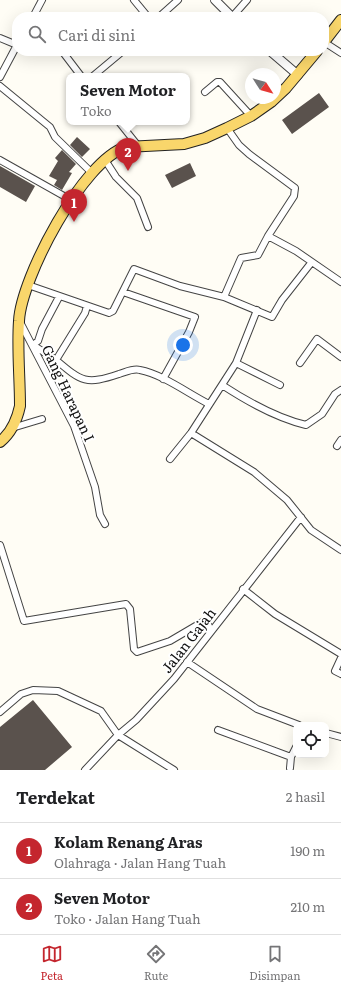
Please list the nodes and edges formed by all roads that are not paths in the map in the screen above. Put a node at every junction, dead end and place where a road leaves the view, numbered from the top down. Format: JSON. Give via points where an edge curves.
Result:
{"nodes":[{"id":1,"x":42,"y":0,"type":"edge"},
{"id":2,"x":134,"y":0,"type":"edge"},
{"id":3,"x":178,"y":0,"type":"edge"},
{"id":4,"x":215,"y":0,"type":"edge"},
{"id":5,"x":247,"y":0,"type":"edge"},
{"id":6,"x":36,"y":10,"type":"edge"},
{"id":7,"x":144,"y":12,"type":"edge"},
{"id":8,"x":165,"y":12,"type":"edge"},
{"id":9,"x":227,"y":12,"type":"edge"},
{"id":10,"x":236,"y":12,"type":"edge"},
{"id":11,"x":341,"y":20,"type":"edge"},
{"id":12,"x":329,"y":36,"type":"edge"},
{"id":13,"x":0,"y":38,"type":"edge"},
{"id":14,"x":12,"y":43,"type":"edge"},
{"id":15,"x":329,"y":45,"type":"edge"},
{"id":16,"x":341,"y":53,"type":"edge"},
{"id":17,"x":12,"y":54,"type":"edge"},
{"id":18,"x":66,"y":56,"type":"edge"},
{"id":19,"x":117,"y":56,"type":"edge"},
{"id":20,"x":276,"y":56,"type":"edge"},
{"id":21,"x":313,"y":56,"type":"edge"},
{"id":22,"x":78,"y":73,"type":"edge"},
{"id":23,"x":97,"y":73,"type":"edge"},
{"id":24,"x":298,"y":75,"type":"junction"},
{"id":25,"x":0,"y":77,"type":"edge"},
{"id":26,"x":0,"y":86,"type":"edge"},
{"id":27,"x":205,"y":92,"type":"dead end"},
{"id":28,"x":251,"y":116,"type":"junction"},
{"id":29,"x":121,"y":125,"type":"edge"},
{"id":30,"x":227,"y":128,"type":"junction"},
{"id":31,"x":139,"y":147,"type":"junction"},
{"id":32,"x":0,"y":160,"type":"edge"},
{"id":33,"x":105,"y":160,"type":"junction"},
{"id":34,"x":92,"y":173,"type":"junction"},
{"id":35,"x":71,"y":200,"type":"junction"},
{"id":36,"x":148,"y":226,"type":"dead end"},
{"id":37,"x":268,"y":236,"type":"junction"},
{"id":38,"x":311,"y":263,"type":"junction"},
{"id":39,"x":340,"y":279,"type":"edge"},
{"id":40,"x":28,"y":285,"type":"junction"},
{"id":41,"x":123,"y":292,"type":"junction"},
{"id":42,"x":59,"y":297,"type":"junction"},
{"id":43,"x":224,"y":297,"type":"junction"},
{"id":44,"x":87,"y":306,"type":"junction"},
{"id":45,"x":256,"y":310,"type":"junction"},
{"id":46,"x":19,"y":320,"type":"junction"},
{"id":47,"x":33,"y":345,"type":"junction"},
{"id":48,"x":341,"y":357,"type":"edge"},
{"id":49,"x":56,"y":360,"type":"junction"},
{"id":50,"x":236,"y":363,"type":"junction"},
{"id":51,"x":300,"y":363,"type":"dead end"},
{"id":52,"x":163,"y":379,"type":"junction"},
{"id":53,"x":222,"y":385,"type":"junction"},
{"id":54,"x":280,"y":385,"type":"dead end"},
{"id":55,"x":341,"y":390,"type":"edge"},
{"id":56,"x":209,"y":404,"type":"junction"},
{"id":57,"x":42,"y":419,"type":"dead end"},
{"id":58,"x":12,"y":428,"type":"junction"},
{"id":59,"x":191,"y":433,"type":"junction"},
{"id":60,"x":0,"y":442,"type":"edge"},
{"id":61,"x":170,"y":459,"type":"dead end"},
{"id":62,"x":301,"y":517,"type":"junction"},
{"id":63,"x":106,"y":524,"type":"dead end"},
{"id":64,"x":0,"y":545,"type":"edge"},
{"id":65,"x":341,"y":550,"type":"edge"},
{"id":66,"x":243,"y":589,"type":"junction"},
{"id":67,"x":211,"y":631,"type":"junction"},
{"id":68,"x":341,"y":654,"type":"edge"},
{"id":69,"x":341,"y":658,"type":"edge"},
{"id":70,"x":187,"y":662,"type":"junction"},
{"id":71,"x":341,"y":674,"type":"edge"},
{"id":72,"x":0,"y":712,"type":"edge"},
{"id":73,"x":293,"y":723,"type":"edge"},
{"id":74,"x":218,"y":730,"type":"dead end"},
{"id":75,"x":329,"y":734,"type":"edge"},
{"id":76,"x":118,"y":735,"type":"junction"},
{"id":77,"x":341,"y":737,"type":"edge"},
{"id":78,"x":293,"y":753,"type":"edge"},
{"id":79,"x":291,"y":757,"type":"junction"},
{"id":80,"x":290,"y":768,"type":"dead end"},
{"id":81,"x":85,"y":770,"type":"edge"},
{"id":82,"x":174,"y":770,"type":"edge"}],
"edges":[{"from":1,"to":6,"type":"street"},
{"from":2,"to":7,"type":"street"},
{"from":3,"to":8,"type":"street"},
{"from":4,"to":9,"type":"street"},
{"from":5,"to":10,"type":"street"},
{"from":11,"to":12,"type":"main road"},
{"from":13,"to":14,"type":"street"},
{"from":15,"to":16,"type":"street"},
{"from":17,"to":25,"type":"street"},
{"from":18,"to":22,"type":"street"},
{"from":19,"to":23,"type":"street"},
{"from":20,"to":24,"type":"street"},
{"from":21,"to":24,"type":"main road"},
{"from":24,"to":28,"type":"main road","via":[[271,102]]},
{"from":26,"to":34,"type":"street","via":[[50,127],[55,137]]},
{"from":27,"to":28,"type":"street","via":[[220,82]]},
{"from":28,"to":30,"type":"main road"},
{"from":29,"to":31,"type":"street"},
{"from":30,"to":31,"type":"main road","via":[[184,144]]},
{"from":30,"to":37,"type":"street","via":[[244,149],[295,188],[294,196]]},
{"from":31,"to":33,"type":"main road","via":[[120,149]]},
{"from":32,"to":35,"type":"street"},
{"from":33,"to":34,"type":"main road"},
{"from":33,"to":36,"type":"street","via":[[116,177],[137,198]]},
{"from":34,"to":35,"type":"main road"},
{"from":35,"to":40,"type":"main road","via":[[51,234]]},
{"from":37,"to":38,"type":"street","via":[[296,251]]},
{"from":37,"to":43,"type":"street","via":[[258,255],[241,258]]},
{"from":38,"to":39,"type":"street"},
{"from":38,"to":45,"type":"street","via":[[272,316]]},
{"from":40,"to":42,"type":"street"},
{"from":40,"to":46,"type":"main road"},
{"from":41,"to":43,"type":"street","via":[[134,269],[180,286]]},
{"from":41,"to":44,"type":"street","via":[[113,311],[109,313]]},
{"from":41,"to":52,"type":"street","via":[[194,317],[189,332]]},
{"from":42,"to":44,"type":"street"},
{"from":42,"to":47,"type":"street","via":[[38,341]]},
{"from":43,"to":45,"type":"street"},
{"from":44,"to":49,"type":"street"},
{"from":45,"to":50,"type":"street"},
{"from":46,"to":47,"type":"street","name":"Gang Harapan I"},
{"from":46,"to":58,"type":"main road","via":[[20,406],[18,418]]},
{"from":47,"to":49,"type":"street"},
{"from":47,"to":63,"type":"street","name":"Gang Harapan I","via":[[74,426],[95,487],[100,514]]},
{"from":48,"to":51,"type":"street","via":[[317,339]]},
{"from":49,"to":52,"type":"street","via":[[84,380],[105,380],[134,369]]},
{"from":50,"to":53,"type":"street"},
{"from":50,"to":54,"type":"street"},
{"from":52,"to":56,"type":"street"},
{"from":53,"to":55,"type":"street","via":[[247,401],[293,422],[306,425],[322,414]]},
{"from":53,"to":56,"type":"street"},
{"from":56,"to":59,"type":"street"},
{"from":57,"to":58,"type":"street"},
{"from":58,"to":60,"type":"main road"},
{"from":59,"to":61,"type":"street"},
{"from":59,"to":62,"type":"street","via":[[254,472],[287,500]]},
{"from":62,"to":65,"type":"street","via":[[311,530]]},
{"from":62,"to":66,"type":"street","name":"Jalan Gajah"},
{"from":64,"to":67,"type":"street","via":[[24,621],[126,604],[130,609],[134,649],[137,652],[170,641],[204,621]]},
{"from":66,"to":67,"type":"street","name":"Jalan Gajah"},
{"from":66,"to":68,"type":"street","via":[[275,614]]},
{"from":67,"to":70,"type":"street","name":"Jalan Gajah"},
{"from":69,"to":71,"type":"street","via":[[335,670]]},
{"from":70,"to":73,"type":"street","via":[[257,709]]},
{"from":70,"to":76,"type":"street","name":"Jalan Gajah","via":[[136,720]]},
{"from":72,"to":76,"type":"street","via":[[21,694],[32,690],[58,691],[100,711]]},
{"from":74,"to":79,"type":"street"},
{"from":75,"to":77,"type":"street"},
{"from":76,"to":81,"type":"street","name":"Jalan Gajah"},
{"from":76,"to":82,"type":"street"},
{"from":78,"to":79,"type":"street"},
{"from":79,"to":80,"type":"street"}]}
